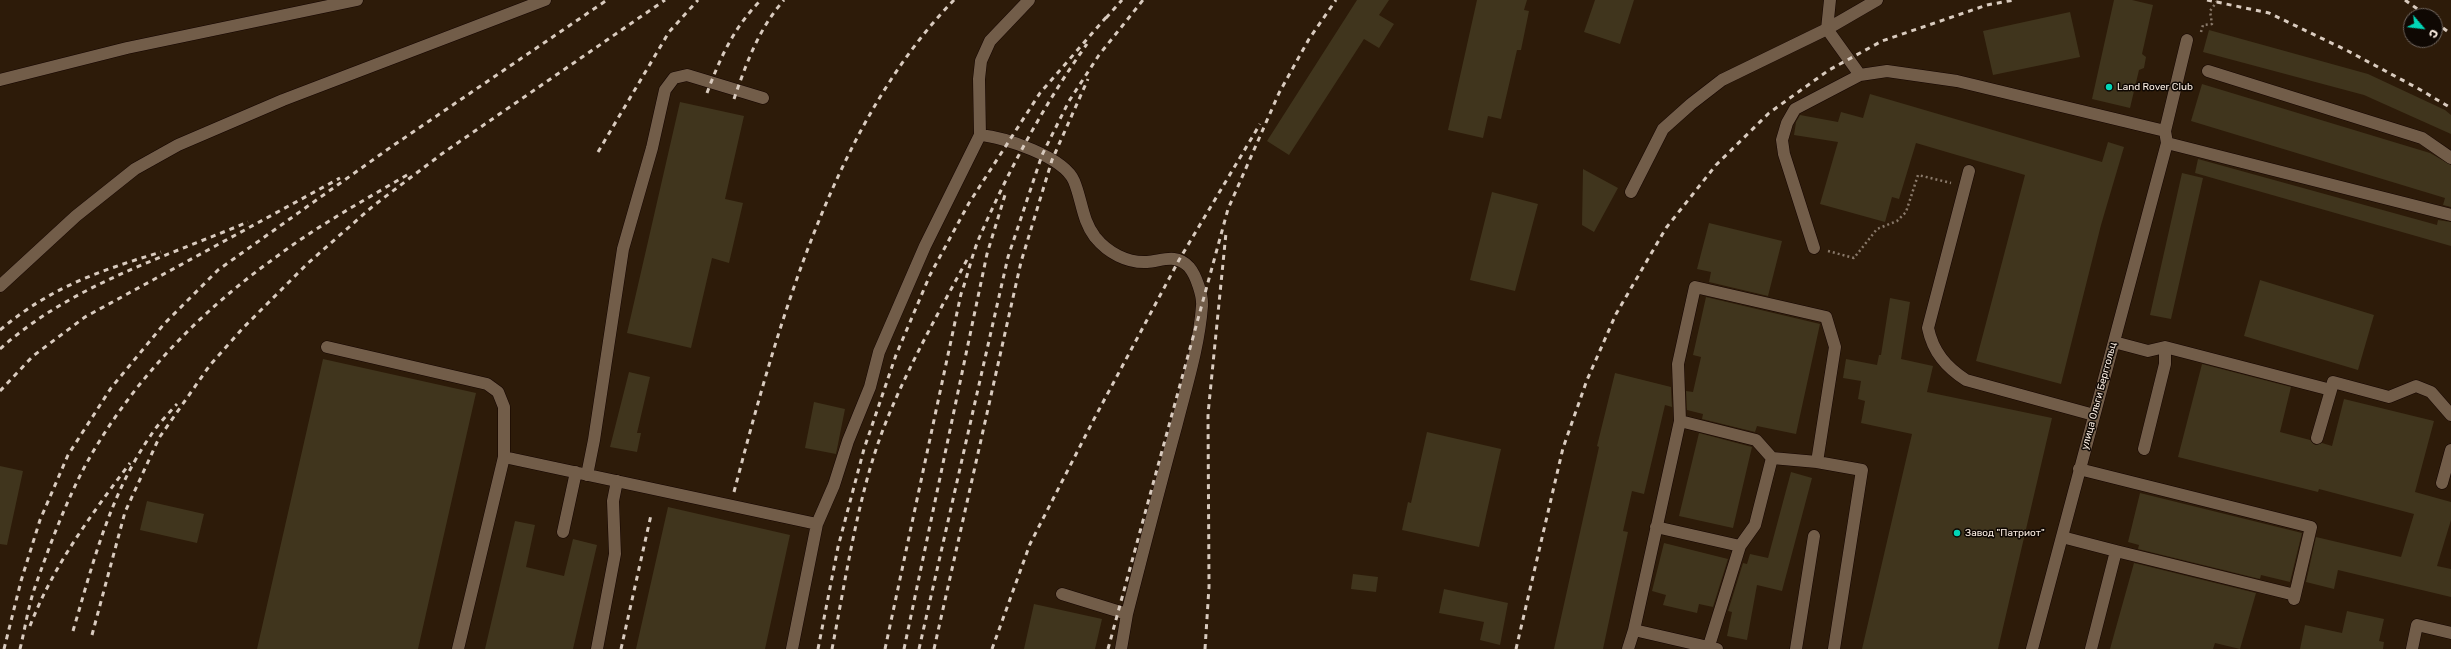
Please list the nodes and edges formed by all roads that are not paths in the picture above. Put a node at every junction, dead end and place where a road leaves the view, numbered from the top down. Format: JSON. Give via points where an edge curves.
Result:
{"nodes":[{"id":1,"x":357,"y":0,"type":"edge"},
{"id":2,"x":545,"y":0,"type":"edge"},
{"id":3,"x":1029,"y":0,"type":"edge"},
{"id":4,"x":1830,"y":0,"type":"edge"},
{"id":5,"x":1877,"y":0,"type":"edge"},
{"id":6,"x":1827,"y":29,"type":"junction"},
{"id":7,"x":2187,"y":40,"type":"dead end"},
{"id":8,"x":2208,"y":71,"type":"dead end"},
{"id":9,"x":1860,"y":75,"type":"junction"},
{"id":10,"x":0,"y":80,"type":"edge"},
{"id":11,"x":763,"y":98,"type":"dead end"},
{"id":12,"x":980,"y":135,"type":"junction"},
{"id":13,"x":2166,"y":137,"type":"junction"},
{"id":14,"x":2451,"y":158,"type":"edge"},
{"id":15,"x":1969,"y":171,"type":"dead end"},
{"id":16,"x":1631,"y":192,"type":"dead end"},
{"id":17,"x":2451,"y":214,"type":"edge"},
{"id":18,"x":1814,"y":248,"type":"road end"},
{"id":19,"x":0,"y":286,"type":"edge"},
{"id":20,"x":2114,"y":342,"type":"junction"},
{"id":21,"x":327,"y":347,"type":"dead end"},
{"id":22,"x":2165,"y":347,"type":"junction"},
{"id":23,"x":2331,"y":390,"type":"junction"},
{"id":24,"x":2094,"y":415,"type":"junction"},
{"id":25,"x":2451,"y":415,"type":"edge"},
{"id":26,"x":1680,"y":421,"type":"junction"},
{"id":27,"x":2317,"y":438,"type":"dead end"},
{"id":28,"x":2144,"y":449,"type":"dead end"},
{"id":29,"x":2451,"y":450,"type":"edge"},
{"id":30,"x":504,"y":457,"type":"junction"},
{"id":31,"x":1772,"y":458,"type":"junction"},
{"id":32,"x":1817,"y":462,"type":"junction"},
{"id":33,"x":2080,"y":469,"type":"junction"},
{"id":34,"x":581,"y":474,"type":"junction"},
{"id":35,"x":616,"y":481,"type":"junction"},
{"id":36,"x":2442,"y":483,"type":"dead end"},
{"id":37,"x":817,"y":524,"type":"junction"},
{"id":38,"x":1656,"y":527,"type":"junction"},
{"id":39,"x":563,"y":532,"type":"dead end"},
{"id":40,"x":1814,"y":536,"type":"dead end"},
{"id":41,"x":2062,"y":537,"type":"junction"},
{"id":42,"x":1740,"y":546,"type":"junction"},
{"id":43,"x":2116,"y":552,"type":"junction"},
{"id":44,"x":1062,"y":594,"type":"dead end"},
{"id":45,"x":1127,"y":614,"type":"junction"},
{"id":46,"x":1634,"y":630,"type":"junction"},
{"id":47,"x":2451,"y":633,"type":"edge"},
{"id":48,"x":1711,"y":648,"type":"edge"},
{"id":49,"x":458,"y":649,"type":"edge"},
{"id":50,"x":597,"y":649,"type":"edge"},
{"id":51,"x":792,"y":649,"type":"edge"},
{"id":52,"x":1121,"y":649,"type":"edge"},
{"id":53,"x":1628,"y":649,"type":"edge"},
{"id":54,"x":1796,"y":649,"type":"edge"},
{"id":55,"x":1834,"y":649,"type":"edge"},
{"id":56,"x":2032,"y":649,"type":"edge"},
{"id":57,"x":2091,"y":649,"type":"edge"},
{"id":58,"x":2412,"y":649,"type":"edge"}],
"edges":[{"from":1,"to":10,"type":"street","via":[[127,48]]},
{"from":2,"to":19,"type":"street","via":[[283,100],[178,145],[129,174],[76,216]]},
{"from":3,"to":12,"type":"street","via":[[990,41],[981,61],[978,79]]},
{"from":4,"to":6,"type":"street"},
{"from":5,"to":6,"type":"street"},
{"from":6,"to":9,"type":"street"},
{"from":6,"to":16,"type":"street","via":[[1722,80],[1691,104],[1663,129]]},
{"from":7,"to":13,"type":"street","name":"улица Ольги Берггольц"},
{"from":8,"to":14,"type":"street","via":[[2422,138]]},
{"from":9,"to":13,"type":"street","via":[[1887,71],[1957,80]]},
{"from":9,"to":18,"type":"street","via":[[1795,109],[1786,123],[1782,140],[1784,154]]},
{"from":11,"to":34,"type":"street","via":[[687,75],[674,78],[665,90],[652,148],[623,249],[594,440]]},
{"from":12,"to":37,"type":"street","via":[[925,246],[879,352],[870,387]]},
{"from":12,"to":45,"type":"street","via":[[1009,140],[1064,167],[1074,180],[1084,218],[1095,237],[1112,252],[1129,261],[1148,262],[1164,258],[1178,260],[1189,267],[1196,282],[1202,304],[1195,351]]},
{"from":13,"to":17,"type":"street"},
{"from":13,"to":20,"type":"street","name":"улица Ольги Берггольц"},
{"from":15,"to":24,"type":"street","via":[[1928,328],[1932,344],[1952,371],[1966,380]]},
{"from":20,"to":22,"type":"street","via":[[2148,351]]},
{"from":20,"to":24,"type":"street","name":"улица Ольги Берггольц"},
{"from":21,"to":30,"type":"street","via":[[487,384],[498,392],[504,407]]},
{"from":22,"to":23,"type":"street"},
{"from":22,"to":28,"type":"street","via":[[2165,364]]},
{"from":23,"to":25,"type":"street","via":[[2333,382],[2389,397],[2416,386],[2431,392]]},
{"from":23,"to":27,"type":"street"},
{"from":24,"to":33,"type":"street","name":"улица Ольги Берггольц"},
{"from":26,"to":31,"type":"street","via":[[1756,440]]},
{"from":26,"to":32,"type":"street","via":[[1678,364],[1695,287],[1826,317],[1835,347]]},
{"from":26,"to":38,"type":"street"},
{"from":29,"to":36,"type":"street"},
{"from":30,"to":34,"type":"street"},
{"from":30,"to":49,"type":"street"},
{"from":31,"to":32,"type":"street"},
{"from":31,"to":42,"type":"street","via":[[1755,525]]},
{"from":32,"to":55,"type":"street","via":[[1862,470]]},
{"from":33,"to":41,"type":"street","name":"улица Ольги Берггольц"},
{"from":33,"to":43,"type":"street","via":[[2311,527],[2295,597]]},
{"from":34,"to":35,"type":"street"},
{"from":34,"to":39,"type":"street"},
{"from":35,"to":37,"type":"street"},
{"from":35,"to":50,"type":"street","via":[[613,501],[615,554]]},
{"from":37,"to":51,"type":"street"},
{"from":38,"to":42,"type":"street"},
{"from":38,"to":46,"type":"street"},
{"from":40,"to":54,"type":"street"},
{"from":41,"to":43,"type":"street"},
{"from":41,"to":56,"type":"street","name":"улица Ольги Берггольц"},
{"from":42,"to":48,"type":"street"},
{"from":43,"to":57,"type":"street"},
{"from":44,"to":45,"type":"street"},
{"from":45,"to":52,"type":"street"},
{"from":46,"to":48,"type":"street"},
{"from":46,"to":53,"type":"street"},
{"from":47,"to":58,"type":"street","via":[[2417,625]]}]}
